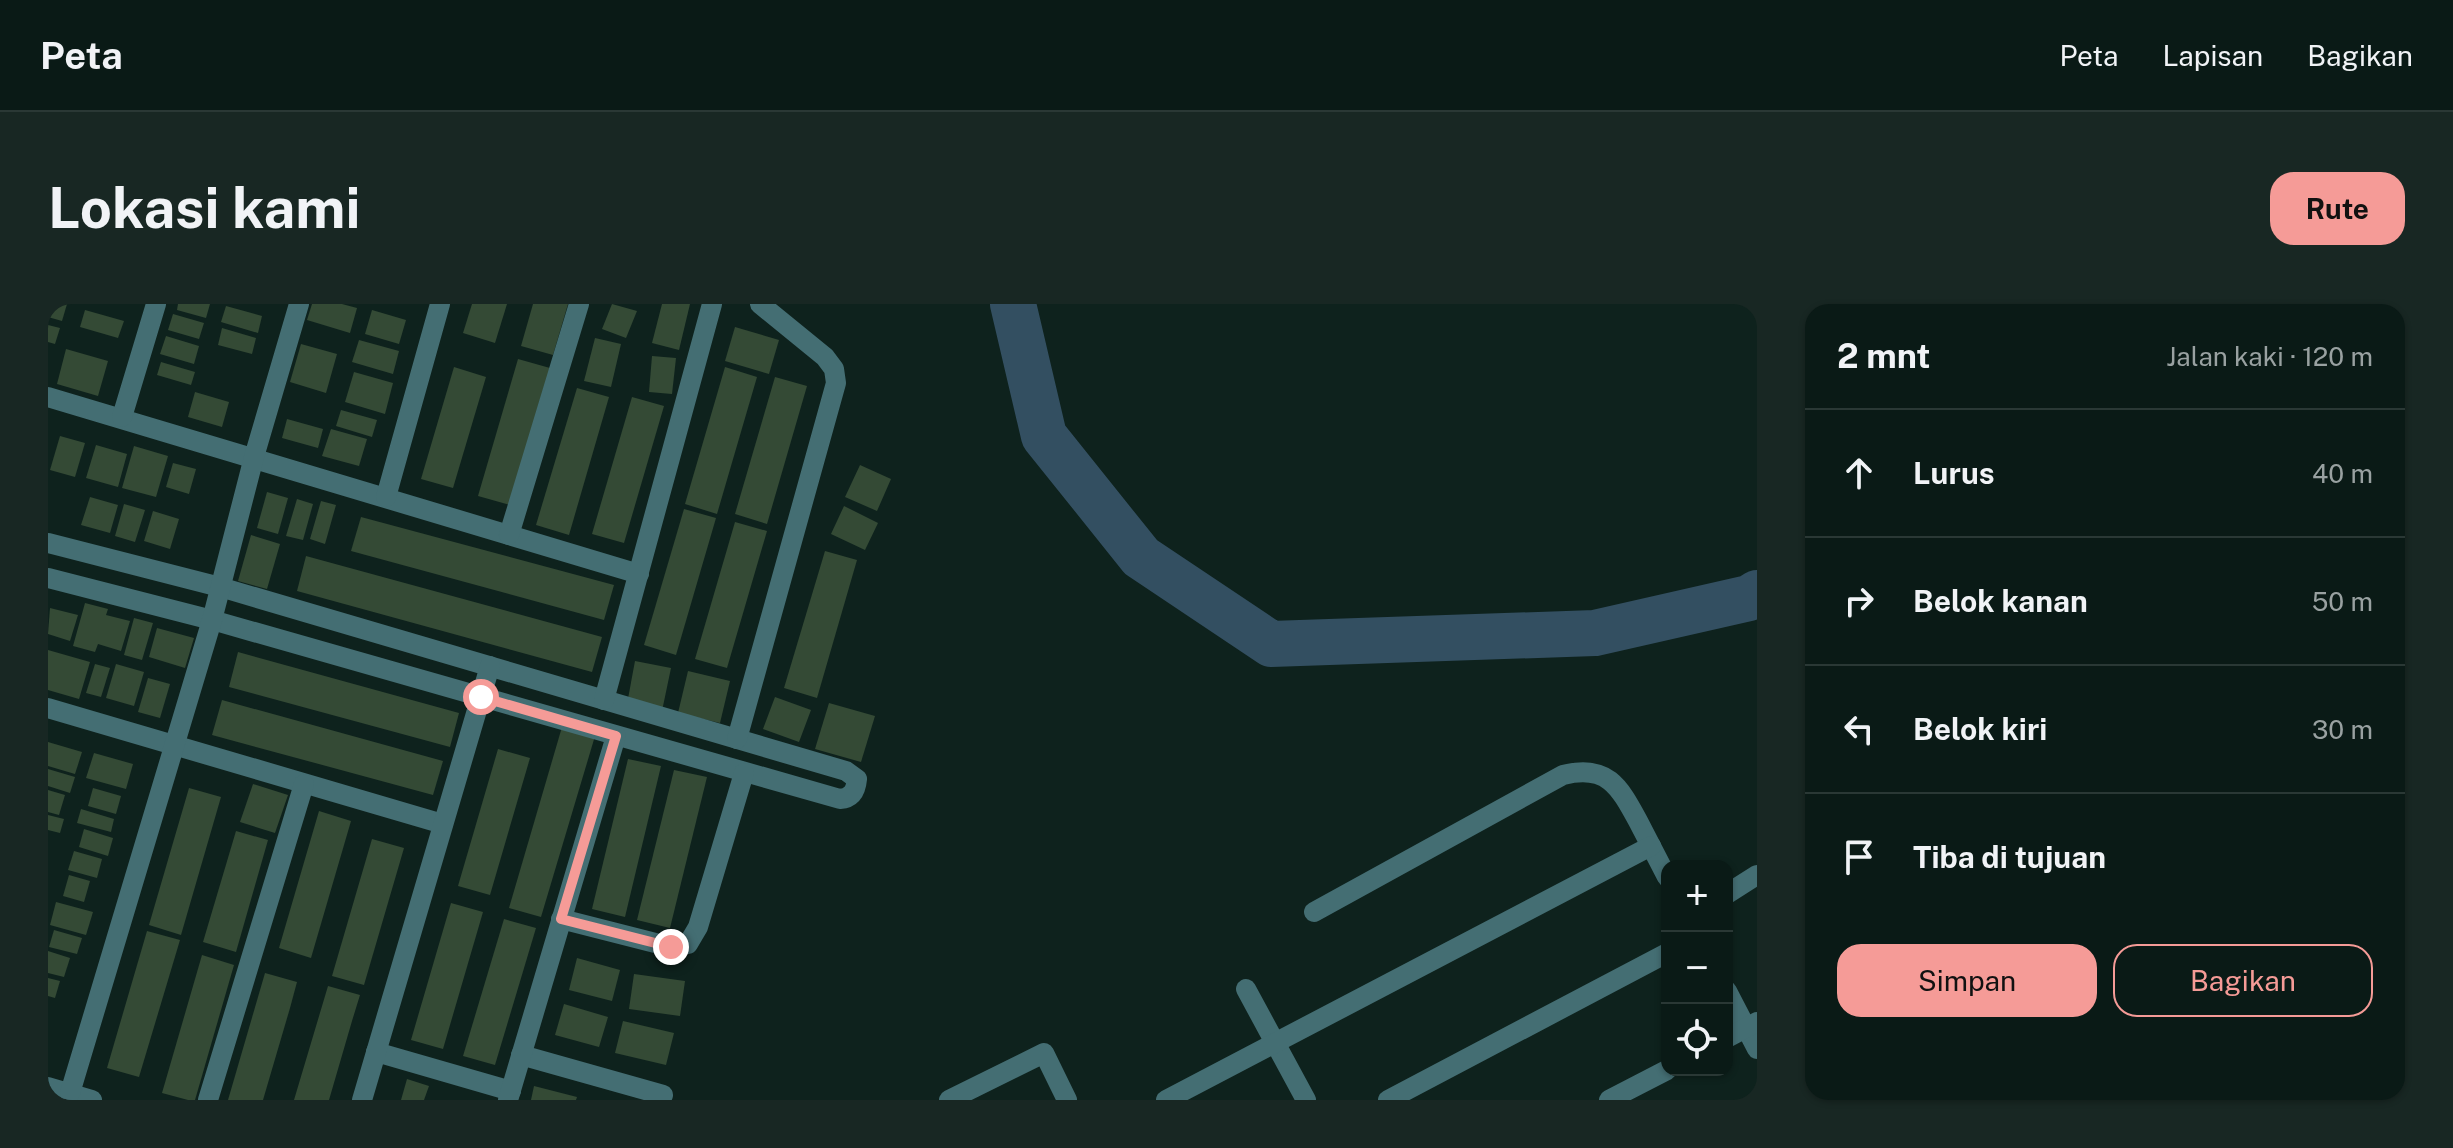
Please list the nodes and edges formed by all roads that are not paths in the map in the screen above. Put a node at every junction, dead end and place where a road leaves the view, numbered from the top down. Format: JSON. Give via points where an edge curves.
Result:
{"nodes":[{"id":1,"x":156,"y":304,"type":"edge"},
{"id":2,"x":299,"y":304,"type":"edge"},
{"id":3,"x":440,"y":304,"type":"edge"},
{"id":4,"x":579,"y":304,"type":"edge"},
{"id":5,"x":712,"y":304,"type":"edge"},
{"id":6,"x":760,"y":304,"type":"edge"},
{"id":7,"x":48,"y":397,"type":"edge"},
{"id":8,"x":122,"y":417,"type":"junction"},
{"id":9,"x":254,"y":457,"type":"junction"},
{"id":10,"x":386,"y":497,"type":"junction"},
{"id":11,"x":509,"y":535,"type":"junction"},
{"id":12,"x":48,"y":543,"type":"edge"},
{"id":13,"x":639,"y":574,"type":"junction"},
{"id":14,"x":48,"y":578,"type":"edge"},
{"id":15,"x":220,"y":587,"type":"junction"},
{"id":16,"x":212,"y":620,"type":"junction"},
{"id":17,"x":490,"y":666,"type":"junction"},
{"id":18,"x":481,"y":697,"type":"junction"},
{"id":19,"x":604,"y":700,"type":"junction"},
{"id":20,"x":48,"y":708,"type":"edge"},
{"id":21,"x":616,"y":736,"type":"junction"},
{"id":22,"x":737,"y":739,"type":"junction"},
{"id":23,"x":174,"y":746,"type":"junction"},
{"id":24,"x":744,"y":773,"type":"junction"},
{"id":25,"x":304,"y":784,"type":"junction"},
{"id":26,"x":443,"y":824,"type":"junction"},
{"id":27,"x":1651,"y":846,"type":"junction"},
{"id":28,"x":1661,"y":865,"type":"edge"},
{"id":29,"x":1757,"y":875,"type":"edge"},
{"id":30,"x":1733,"y":890,"type":"edge"},
{"id":31,"x":1314,"y":912,"type":"dead end"},
{"id":32,"x":561,"y":919,"type":"junction"},
{"id":33,"x":1661,"y":956,"type":"edge"},
{"id":34,"x":1246,"y":989,"type":"dead end"},
{"id":35,"x":1733,"y":999,"type":"edge"},
{"id":36,"x":1752,"y":1025,"type":"edge"},
{"id":37,"x":1733,"y":1035,"type":"edge"},
{"id":38,"x":1274,"y":1043,"type":"junction"},
{"id":39,"x":1757,"y":1049,"type":"edge"},
{"id":40,"x":376,"y":1052,"type":"junction"},
{"id":41,"x":521,"y":1055,"type":"junction"},
{"id":42,"x":1661,"y":1073,"type":"edge"},
{"id":43,"x":48,"y":1087,"type":"edge"},
{"id":44,"x":70,"y":1093,"type":"junction"},
{"id":45,"x":509,"y":1095,"type":"edge"},
{"id":46,"x":663,"y":1095,"type":"dead end"},
{"id":47,"x":92,"y":1100,"type":"edge"},
{"id":48,"x":208,"y":1100,"type":"edge"},
{"id":49,"x":362,"y":1100,"type":"edge"},
{"id":50,"x":949,"y":1100,"type":"edge"},
{"id":51,"x":1067,"y":1100,"type":"edge"},
{"id":52,"x":1166,"y":1100,"type":"edge"},
{"id":53,"x":1306,"y":1100,"type":"edge"},
{"id":54,"x":1388,"y":1100,"type":"edge"},
{"id":55,"x":1609,"y":1100,"type":"edge"}],
"edges":[{"from":1,"to":8,"type":"street"},
{"from":2,"to":9,"type":"street"},
{"from":3,"to":10,"type":"street"},
{"from":4,"to":11,"type":"street"},
{"from":5,"to":13,"type":"street"},
{"from":6,"to":22,"type":"street","via":[[825,357],[836,383]]},
{"from":7,"to":8,"type":"street"},
{"from":8,"to":9,"type":"street"},
{"from":9,"to":10,"type":"street"},
{"from":9,"to":15,"type":"street"},
{"from":10,"to":11,"type":"street"},
{"from":11,"to":13,"type":"street"},
{"from":12,"to":15,"type":"street"},
{"from":13,"to":19,"type":"street"},
{"from":14,"to":16,"type":"street"},
{"from":15,"to":16,"type":"street"},
{"from":15,"to":17,"type":"street"},
{"from":16,"to":18,"type":"street"},
{"from":16,"to":23,"type":"street"},
{"from":17,"to":18,"type":"street"},
{"from":17,"to":19,"type":"street"},
{"from":18,"to":21,"type":"street"},
{"from":18,"to":26,"type":"street"},
{"from":19,"to":22,"type":"street"},
{"from":20,"to":23,"type":"street"},
{"from":21,"to":24,"type":"street"},
{"from":21,"to":32,"type":"street"},
{"from":22,"to":24,"type":"street","via":[[846,771],[857,779],[857,788],[840,799]]},
{"from":23,"to":25,"type":"street"},
{"from":23,"to":44,"type":"street"},
{"from":24,"to":32,"type":"street","via":[[698,927],[688,944],[671,947]]},
{"from":25,"to":26,"type":"street"},
{"from":25,"to":48,"type":"street"},
{"from":26,"to":40,"type":"street"},
{"from":27,"to":28,"type":"street"},
{"from":27,"to":31,"type":"street","via":[[1621,788],[1601,774],[1581,770],[1563,775]]},
{"from":27,"to":38,"type":"street"},
{"from":29,"to":30,"type":"street"},
{"from":32,"to":41,"type":"street"},
{"from":33,"to":54,"type":"street"},
{"from":34,"to":38,"type":"street"},
{"from":35,"to":36,"type":"street"},
{"from":36,"to":37,"type":"street"},
{"from":36,"to":39,"type":"street"},
{"from":38,"to":52,"type":"street"},
{"from":38,"to":53,"type":"street"},
{"from":40,"to":45,"type":"street"},
{"from":40,"to":49,"type":"street"},
{"from":41,"to":45,"type":"street"},
{"from":41,"to":46,"type":"street"},
{"from":42,"to":55,"type":"street"},
{"from":43,"to":44,"type":"street"},
{"from":44,"to":47,"type":"street"},
{"from":50,"to":51,"type":"street","via":[[1044,1053]]}]}
